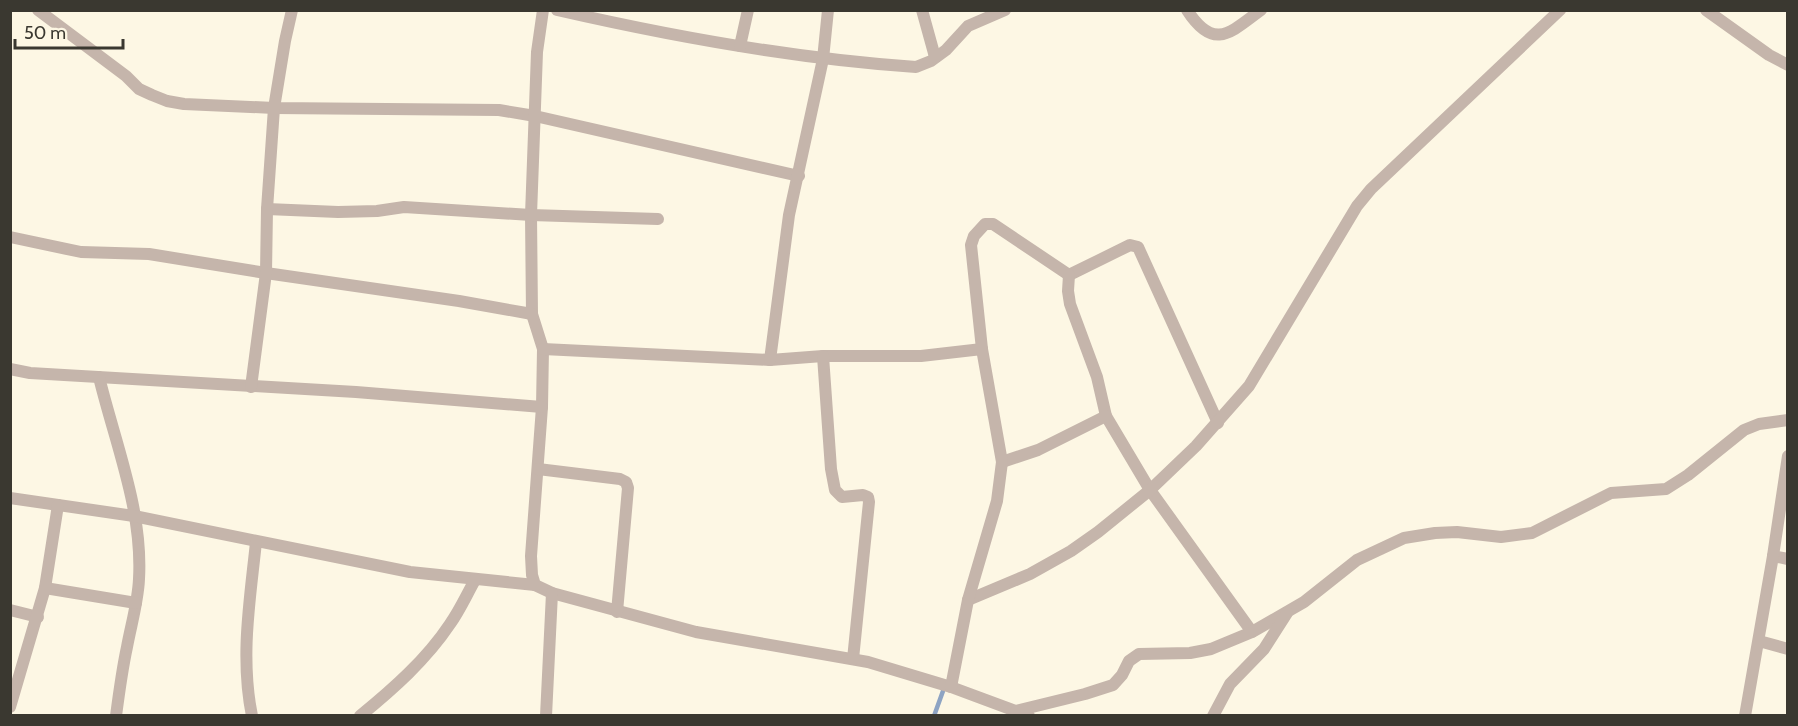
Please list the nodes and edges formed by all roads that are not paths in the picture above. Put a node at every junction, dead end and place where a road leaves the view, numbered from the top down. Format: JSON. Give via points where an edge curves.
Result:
{"nodes":[{"id":1,"x":38,"y":10,"type":"edge"},
{"id":2,"x":292,"y":10,"type":"edge"},
{"id":3,"x":543,"y":10,"type":"edge"},
{"id":4,"x":557,"y":10,"type":"edge"},
{"id":5,"x":748,"y":10,"type":"edge"},
{"id":6,"x":828,"y":10,"type":"edge"},
{"id":7,"x":922,"y":10,"type":"edge"},
{"id":8,"x":1005,"y":10,"type":"edge"},
{"id":9,"x":1187,"y":10,"type":"edge"},
{"id":10,"x":1262,"y":10,"type":"edge"},
{"id":11,"x":1560,"y":10,"type":"edge"},
{"id":12,"x":1706,"y":10,"type":"edge"},
{"id":13,"x":740,"y":46,"type":"junction"},
{"id":14,"x":936,"y":57,"type":"junction"},
{"id":15,"x":823,"y":59,"type":"junction"},
{"id":16,"x":1788,"y":65,"type":"edge"},
{"id":17,"x":274,"y":108,"type":"junction"},
{"id":18,"x":535,"y":116,"type":"junction"},
{"id":19,"x":799,"y":176,"type":"junction"},
{"id":20,"x":267,"y":209,"type":"junction"},
{"id":21,"x":531,"y":215,"type":"junction"},
{"id":22,"x":658,"y":219,"type":"dead end"},
{"id":23,"x":10,"y":237,"type":"edge"},
{"id":24,"x":266,"y":273,"type":"junction"},
{"id":25,"x":1070,"y":274,"type":"junction"},
{"id":26,"x":532,"y":314,"type":"junction"},
{"id":27,"x":543,"y":349,"type":"junction"},
{"id":28,"x":982,"y":349,"type":"junction"},
{"id":29,"x":823,"y":356,"type":"junction"},
{"id":30,"x":770,"y":360,"type":"junction"},
{"id":31,"x":10,"y":369,"type":"edge"},
{"id":32,"x":99,"y":377,"type":"junction"},
{"id":33,"x":251,"y":387,"type":"junction"},
{"id":34,"x":542,"y":407,"type":"junction"},
{"id":35,"x":1106,"y":416,"type":"junction"},
{"id":36,"x":1788,"y":420,"type":"edge"},
{"id":37,"x":1218,"y":423,"type":"junction"},
{"id":38,"x":1788,"y":456,"type":"edge"},
{"id":39,"x":1002,"y":462,"type":"junction"},
{"id":40,"x":538,"y":469,"type":"junction"},
{"id":41,"x":1150,"y":490,"type":"junction"},
{"id":42,"x":10,"y":498,"type":"edge"},
{"id":43,"x":58,"y":505,"type":"junction"},
{"id":44,"x":134,"y":516,"type":"junction"},
{"id":45,"x":256,"y":542,"type":"junction"},
{"id":46,"x":1773,"y":556,"type":"junction"},
{"id":47,"x":1788,"y":559,"type":"edge"},
{"id":48,"x":475,"y":580,"type":"junction"},
{"id":49,"x":536,"y":585,"type":"junction"},
{"id":50,"x":45,"y":588,"type":"junction"},
{"id":51,"x":552,"y":593,"type":"junction"},
{"id":52,"x":968,"y":600,"type":"junction"},
{"id":53,"x":136,"y":603,"type":"junction"},
{"id":54,"x":10,"y":610,"type":"edge"},
{"id":55,"x":617,"y":612,"type":"junction"},
{"id":56,"x":1287,"y":612,"type":"junction"},
{"id":57,"x":38,"y":617,"type":"junction"},
{"id":58,"x":1252,"y":632,"type":"junction"},
{"id":59,"x":1759,"y":641,"type":"junction"},
{"id":60,"x":1788,"y":649,"type":"edge"},
{"id":61,"x":853,"y":659,"type":"junction"},
{"id":62,"x":951,"y":687,"type":"junction"},
{"id":63,"x":10,"y":706,"type":"edge"},
{"id":64,"x":1016,"y":711,"type":"junction"},
{"id":65,"x":116,"y":716,"type":"edge"},
{"id":66,"x":252,"y":716,"type":"edge"},
{"id":67,"x":360,"y":716,"type":"edge"},
{"id":68,"x":546,"y":716,"type":"edge"},
{"id":69,"x":1029,"y":716,"type":"edge"},
{"id":70,"x":1213,"y":716,"type":"edge"},
{"id":71,"x":1745,"y":716,"type":"edge"}],
"edges":[{"from":1,"to":17,"type":"street","via":[[152,95],[184,104]]},
{"from":2,"to":17,"type":"street"},
{"from":3,"to":18,"type":"street"},
{"from":4,"to":13,"type":"street"},
{"from":5,"to":13,"type":"street"},
{"from":6,"to":15,"type":"street"},
{"from":7,"to":14,"type":"street"},
{"from":8,"to":14,"type":"street","via":[[968,26]]},
{"from":9,"to":10,"type":"street","via":[[1203,28],[1215,35],[1226,35]]},
{"from":11,"to":37,"type":"street","via":[[1371,189],[1249,386]]},
{"from":12,"to":16,"type":"street"},
{"from":13,"to":15,"type":"street"},
{"from":14,"to":15,"type":"street","via":[[916,67]]},
{"from":15,"to":19,"type":"street"},
{"from":17,"to":18,"type":"street","via":[[499,111]]},
{"from":17,"to":20,"type":"street"},
{"from":18,"to":19,"type":"street"},
{"from":18,"to":21,"type":"street"},
{"from":19,"to":30,"type":"street","via":[[789,215]]},
{"from":20,"to":21,"type":"street","via":[[338,212],[404,207]]},
{"from":20,"to":24,"type":"street"},
{"from":21,"to":22,"type":"street"},
{"from":21,"to":26,"type":"street"},
{"from":23,"to":24,"type":"street","via":[[81,252],[149,254]]},
{"from":24,"to":26,"type":"street"},
{"from":24,"to":33,"type":"street"},
{"from":25,"to":28,"type":"street","via":[[993,224],[979,228],[971,245]]},
{"from":25,"to":35,"type":"street","via":[[1070,304]]},
{"from":25,"to":37,"type":"street","via":[[1130,245],[1138,248]]},
{"from":26,"to":27,"type":"street"},
{"from":27,"to":30,"type":"street"},
{"from":27,"to":34,"type":"street"},
{"from":28,"to":29,"type":"street","via":[[921,356]]},
{"from":28,"to":39,"type":"street"},
{"from":29,"to":30,"type":"street"},
{"from":29,"to":61,"type":"street","via":[[835,490],[842,497],[863,495],[869,502]]},
{"from":31,"to":32,"type":"street"},
{"from":32,"to":33,"type":"street"},
{"from":32,"to":44,"type":"street"},
{"from":33,"to":34,"type":"street"},
{"from":34,"to":40,"type":"street"},
{"from":35,"to":39,"type":"street","via":[[1038,450]]},
{"from":35,"to":41,"type":"street"},
{"from":36,"to":56,"type":"street","via":[[1744,430],[1666,489],[1611,493],[1532,533],[1501,537],[1457,532],[1404,538],[1357,560]]},
{"from":37,"to":41,"type":"street"},
{"from":38,"to":46,"type":"street"},
{"from":39,"to":52,"type":"street","via":[[998,501]]},
{"from":40,"to":49,"type":"street","via":[[531,556]]},
{"from":40,"to":55,"type":"street","via":[[626,482]]},
{"from":41,"to":52,"type":"street","via":[[1071,551]]},
{"from":41,"to":58,"type":"street"},
{"from":42,"to":43,"type":"street"},
{"from":43,"to":44,"type":"street"},
{"from":43,"to":50,"type":"street"},
{"from":44,"to":45,"type":"street"},
{"from":44,"to":53,"type":"street","via":[[139,567]]},
{"from":45,"to":48,"type":"street","via":[[410,572]]},
{"from":45,"to":66,"type":"street","via":[[245,652]]},
{"from":46,"to":47,"type":"street"},
{"from":46,"to":59,"type":"street"},
{"from":48,"to":49,"type":"street"},
{"from":48,"to":67,"type":"street","via":[[438,641],[408,675]]},
{"from":49,"to":51,"type":"street"},
{"from":50,"to":53,"type":"street"},
{"from":50,"to":57,"type":"street"},
{"from":51,"to":55,"type":"street"},
{"from":51,"to":68,"type":"street"},
{"from":52,"to":62,"type":"street"},
{"from":53,"to":65,"type":"street"},
{"from":54,"to":57,"type":"street"},
{"from":55,"to":61,"type":"street","via":[[696,632]]},
{"from":56,"to":58,"type":"street"},
{"from":56,"to":70,"type":"street","via":[[1264,649],[1230,684]]},
{"from":57,"to":63,"type":"street"},
{"from":58,"to":64,"type":"street","via":[[1190,653],[1139,654],[1129,661],[1113,685]]},
{"from":59,"to":60,"type":"street"},
{"from":59,"to":71,"type":"street"},
{"from":61,"to":62,"type":"street"},
{"from":62,"to":64,"type":"street"},
{"from":64,"to":69,"type":"street"}]}
